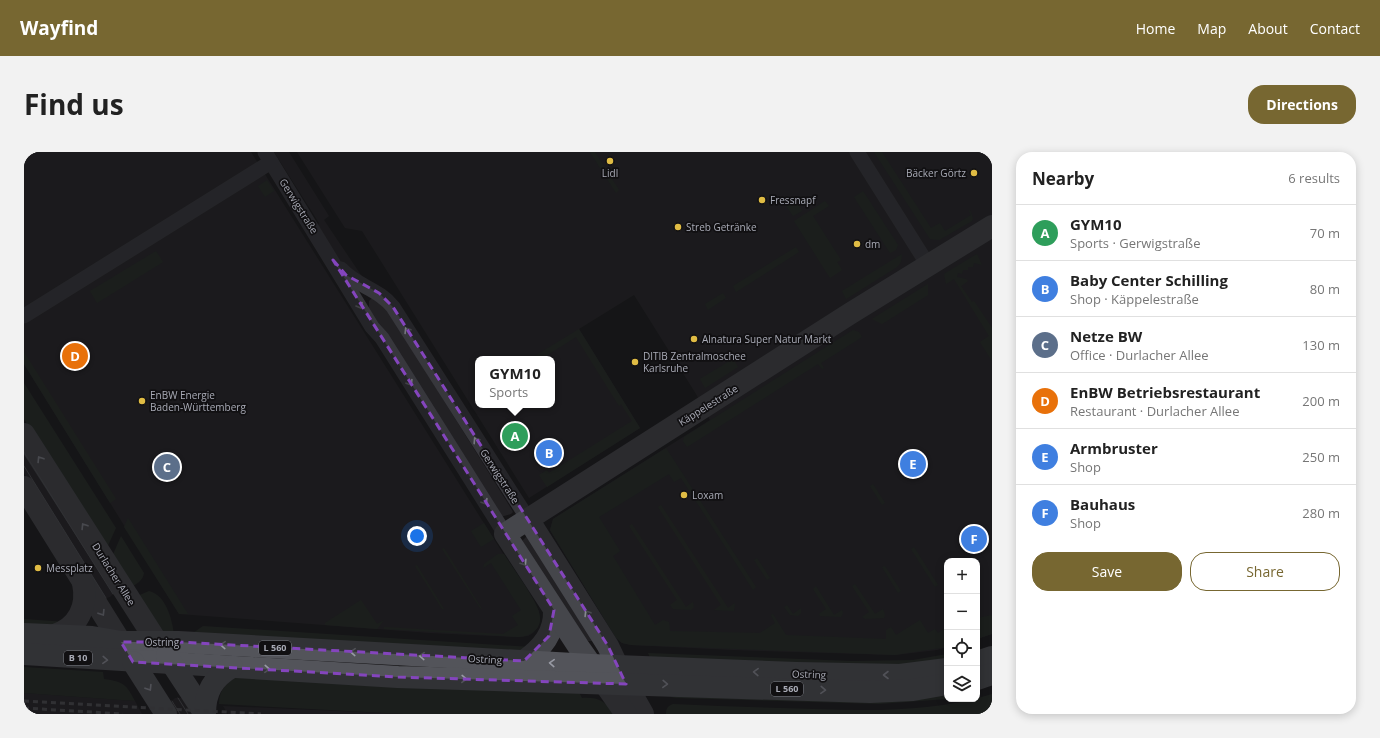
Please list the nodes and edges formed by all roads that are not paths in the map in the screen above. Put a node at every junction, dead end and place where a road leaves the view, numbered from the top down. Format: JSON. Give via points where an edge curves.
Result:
{"nodes":[{"id":1,"x":857,"y":152,"type":"edge"},
{"id":2,"x":268,"y":157,"type":"edge"},
{"id":3,"x":992,"y":226,"type":"edge"},
{"id":4,"x":333,"y":260,"type":"junction"},
{"id":5,"x":928,"y":265,"type":"junction"},
{"id":6,"x":24,"y":316,"type":"edge"},
{"id":7,"x":24,"y":434,"type":"edge"},
{"id":8,"x":24,"y":486,"type":"edge"},
{"id":9,"x":528,"y":519,"type":"junction"},
{"id":10,"x":505,"y":534,"type":"junction"},
{"id":11,"x":83,"y":583,"type":"junction"},
{"id":12,"x":554,"y":610,"type":"junction"},
{"id":13,"x":24,"y":634,"type":"edge"},
{"id":14,"x":55,"y":635,"type":"junction"},
{"id":15,"x":121,"y":642,"type":"junction"},
{"id":16,"x":157,"y":642,"type":"junction"},
{"id":17,"x":24,"y":654,"type":"edge"},
{"id":18,"x":992,"y":657,"type":"edge"},
{"id":19,"x":524,"y":661,"type":"junction"},
{"id":20,"x":980,"y":661,"type":"edge"},
{"id":21,"x":133,"y":662,"type":"junction"},
{"id":22,"x":172,"y":664,"type":"junction"},
{"id":23,"x":591,"y":665,"type":"junction"},
{"id":24,"x":232,"y":667,"type":"junction"},
{"id":25,"x":944,"y":669,"type":"edge"},
{"id":26,"x":992,"y":674,"type":"edge"},
{"id":27,"x":616,"y":678,"type":"junction"},
{"id":28,"x":980,"y":678,"type":"edge"},
{"id":29,"x":944,"y":685,"type":"edge"},
{"id":30,"x":166,"y":714,"type":"edge"},
{"id":31,"x":205,"y":714,"type":"edge"},
{"id":32,"x":626,"y":714,"type":"edge"},
{"id":33,"x":643,"y":714,"type":"edge"}],
"edges":[{"from":1,"to":5,"type":"street"},
{"from":2,"to":4,"type":"street","name":"Gerwigstraße"},
{"from":2,"to":6,"type":"street"},
{"from":3,"to":5,"type":"street","name":"Käppelestraße"},
{"from":9,"to":4,"type":"street","name":"Gerwigstraße","one_way":true,"via":[[393,307],[379,293],[346,275]]},
{"from":4,"to":10,"type":"street","name":"Gerwigstraße","one_way":true,"via":[[372,327],[382,338]]},
{"from":5,"to":9,"type":"street","name":"Käppelestraße"},
{"from":16,"to":7,"type":"street","name":"Durlacher Allee","one_way":true},
{"from":8,"to":11,"type":"street"},
{"from":9,"to":10,"type":"street","name":"Käppelestraße"},
{"from":27,"to":9,"type":"street","name":"Gerwigstraße","one_way":true,"via":[[608,646]]},
{"from":10,"to":12,"type":"street","name":"Gerwigstraße","one_way":true},
{"from":11,"to":14,"type":"street","via":[[85,598],[82,613],[73,625]]},
{"from":11,"to":15,"type":"street","one_way":true},
{"from":12,"to":19,"type":"street","via":[[549,636],[538,650]]},
{"from":12,"to":23,"type":"street","name":"Gerwigstraße"},
{"from":13,"to":14,"type":"main road","name":"Ostring","number":"B 10"},
{"from":14,"to":15,"type":"main road","name":"Ostring","number":"B 10"},
{"from":15,"to":16,"type":"main road","name":"Ostring","number":"B 10"},
{"from":15,"to":21,"type":"street"},
{"from":19,"to":16,"type":"main road","name":"Ostring","number":"L 560","one_way":true},
{"from":16,"to":22,"type":"main road","name":"Durlacher Allee"},
{"from":17,"to":21,"type":"main road","name":"Ostring","number":"B 10","one_way":true},
{"from":18,"to":20,"type":"main road"},
{"from":23,"to":19,"type":"main road","name":"Ostring","number":"L 560","one_way":true},
{"from":21,"to":22,"type":"main road","name":"Ostring"},
{"from":21,"to":30,"type":"main road","one_way":true},
{"from":22,"to":24,"type":"main road","name":"Ostring","number":"L 560"},
{"from":22,"to":31,"type":"main road","name":"Durlacher Allee"},
{"from":23,"to":27,"type":"main road","name":"Ostring","number":"L 560"},
{"from":24,"to":27,"type":"main road","name":"Ostring","number":"L 560","one_way":true,"via":[[398,676]]},
{"from":24,"to":31,"type":"main road","via":[[218,676],[210,687],[206,696]]},
{"from":25,"to":27,"type":"main road","name":"Ostring","number":"L 560","one_way":true,"via":[[906,674]]},
{"from":26,"to":28,"type":"main road"},
{"from":27,"to":29,"type":"main road","name":"Ostring","number":"L 560","one_way":true,"via":[[870,692],[913,690]]},
{"from":27,"to":32,"type":"street","name":"Gerwigstraße"},
{"from":27,"to":33,"type":"street","name":"Gerwigstraße"}]}
